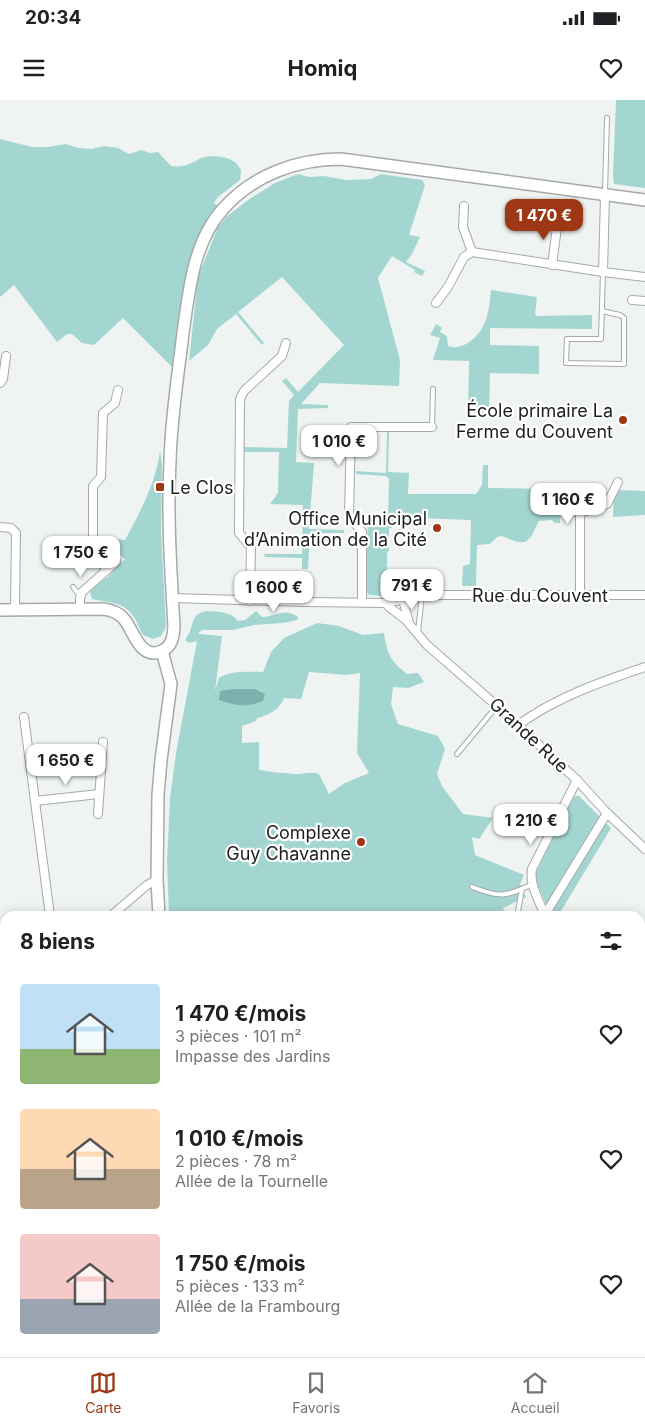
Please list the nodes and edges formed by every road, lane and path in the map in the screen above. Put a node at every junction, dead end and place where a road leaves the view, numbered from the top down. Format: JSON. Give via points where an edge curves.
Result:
{"nodes":[{"id":1,"x":607,"y":118,"type":"dead end"},
{"id":2,"x":605,"y":195,"type":"junction"},
{"id":3,"x":645,"y":200,"type":"edge"},
{"id":4,"x":464,"y":206,"type":"dead end"},
{"id":5,"x":558,"y":220,"type":"dead end"},
{"id":6,"x":472,"y":252,"type":"junction"},
{"id":7,"x":552,"y":265,"type":"junction"},
{"id":8,"x":603,"y":272,"type":"junction"},
{"id":9,"x":645,"y":278,"type":"edge"},
{"id":10,"x":632,"y":300,"type":"dead end"},
{"id":11,"x":645,"y":301,"type":"edge"},
{"id":12,"x":436,"y":303,"type":"dead end"},
{"id":13,"x":602,"y":311,"type":"junction"},
{"id":14,"x":286,"y":343,"type":"dead end"},
{"id":15,"x":6,"y":356,"type":"dead end"},
{"id":16,"x":0,"y":383,"type":"edge"},
{"id":17,"x":433,"y":389,"type":"dead end"},
{"id":18,"x":118,"y":390,"type":"dead end"},
{"id":19,"x":432,"y":427,"type":"joint"},
{"id":20,"x":618,"y":482,"type":"dead end"},
{"id":21,"x":0,"y":527,"type":"edge"},
{"id":22,"x":116,"y":562,"type":"dead end"},
{"id":23,"x":107,"y":570,"type":"junction"},
{"id":24,"x":73,"y":587,"type":"dead end"},
{"id":25,"x":422,"y":595,"type":"junction"},
{"id":26,"x":645,"y":595,"type":"edge"},
{"id":27,"x":80,"y":596,"type":"junction"},
{"id":28,"x":580,"y":596,"type":"junction"},
{"id":29,"x":172,"y":598,"type":"junction"},
{"id":30,"x":403,"y":599,"type":"junction"},
{"id":31,"x":250,"y":601,"type":"junction"},
{"id":32,"x":362,"y":602,"type":"junction"},
{"id":33,"x":386,"y":603,"type":"junction"},
{"id":34,"x":14,"y":609,"type":"junction"},
{"id":35,"x":80,"y":609,"type":"junction"},
{"id":36,"x":0,"y":610,"type":"edge"},
{"id":37,"x":410,"y":625,"type":"junction"},
{"id":38,"x":417,"y":634,"type":"junction"},
{"id":39,"x":162,"y":651,"type":"junction"},
{"id":40,"x":645,"y":667,"type":"edge"},
{"id":41,"x":497,"y":706,"type":"junction"},
{"id":42,"x":24,"y":717,"type":"dead end"},
{"id":43,"x":518,"y":725,"type":"junction"},
{"id":44,"x":103,"y":742,"type":"dead end"},
{"id":45,"x":457,"y":754,"type":"dead end"},
{"id":46,"x":577,"y":780,"type":"junction"},
{"id":47,"x":99,"y":794,"type":"junction"},
{"id":48,"x":36,"y":800,"type":"junction"},
{"id":49,"x":607,"y":813,"type":"junction"},
{"id":50,"x":98,"y":814,"type":"dead end"},
{"id":51,"x":645,"y":849,"type":"edge"},
{"id":52,"x":157,"y":880,"type":"junction"},
{"id":53,"x":532,"y":884,"type":"junction"},
{"id":54,"x":472,"y":887,"type":"dead end"},
{"id":55,"x":522,"y":889,"type":"junction"},
{"id":56,"x":49,"y":911,"type":"edge"},
{"id":57,"x":117,"y":911,"type":"edge"},
{"id":58,"x":159,"y":911,"type":"edge"},
{"id":59,"x":518,"y":911,"type":"dead end"},
{"id":60,"x":544,"y":911,"type":"edge"},
{"id":61,"x":548,"y":911,"type":"edge"}],
"edges":[{"from":1,"to":2,"type":"lane"},
{"from":2,"to":3,"type":"street"},
{"from":2,"to":8,"type":"street"},
{"from":2,"to":29,"type":"street","via":[[360,160],[328,159],[273,172],[230,203],[206,236],[193,271],[189,294],[170,461]]},
{"from":4,"to":6,"type":"street","via":[[463,227]]},
{"from":5,"to":7,"type":"street"},
{"from":6,"to":7,"type":"street"},
{"from":6,"to":12,"type":"street","via":[[464,257]]},
{"from":7,"to":8,"type":"street"},
{"from":8,"to":9,"type":"street"},
{"from":8,"to":13,"type":"lane"},
{"from":10,"to":11,"type":"street"},
{"from":13,"to":13,"type":"lane","via":[[601,339],[567,340],[566,364],[624,364],[624,318]]},
{"from":14,"to":31,"type":"street","via":[[282,356],[244,391],[240,399],[239,533],[251,547]]},
{"from":15,"to":16,"type":"street"},
{"from":17,"to":19,"type":"lane"},
{"from":18,"to":23,"type":"street","via":[[115,403],[103,413],[101,477],[93,486],[93,547],[96,558]]},
{"from":19,"to":32,"type":"street","via":[[351,427],[349,516],[362,532]]},
{"from":20,"to":28,"type":"street","via":[[607,504],[580,512]]},
{"from":21,"to":34,"type":"street","via":[[12,528],[16,533]]},
{"from":22,"to":23,"type":"street"},
{"from":23,"to":27,"type":"street"},
{"from":24,"to":27,"type":"lane"},
{"from":25,"to":28,"type":"street","name":"Rue du Couvent"},
{"from":25,"to":30,"type":"street","name":"Rue du Couvent"},
{"from":25,"to":38,"type":"lane"},
{"from":26,"to":28,"type":"street","name":"Rue du Couvent"},
{"from":27,"to":35,"type":"street"},
{"from":29,"to":31,"type":"street","name":"Rue du Couvent"},
{"from":29,"to":39,"type":"street","via":[[173,638]]},
{"from":30,"to":33,"type":"street","name":"Rue du Couvent"},
{"from":30,"to":37,"type":"street","name":"Grande Rue"},
{"from":31,"to":32,"type":"street","name":"Rue du Couvent"},
{"from":32,"to":33,"type":"street","name":"Rue du Couvent"},
{"from":33,"to":37,"type":"street","name":"Grande Rue"},
{"from":34,"to":35,"type":"street"},
{"from":34,"to":36,"type":"street"},
{"from":35,"to":39,"type":"street","via":[[103,608],[119,614],[141,647],[154,653]]},
{"from":37,"to":38,"type":"street","name":"Grande Rue"},
{"from":38,"to":41,"type":"street","name":"Grande Rue"},
{"from":39,"to":52,"type":"street","via":[[172,684],[159,776]]},
{"from":40,"to":43,"type":"street","via":[[578,691],[539,710]]},
{"from":41,"to":43,"type":"street","name":"Grande Rue"},
{"from":41,"to":45,"type":"lane"},
{"from":42,"to":48,"type":"street"},
{"from":43,"to":46,"type":"street","name":"Grande Rue"},
{"from":44,"to":47,"type":"street"},
{"from":46,"to":49,"type":"street","name":"Grande Rue"},
{"from":46,"to":53,"type":"street","via":[[532,869]]},
{"from":47,"to":48,"type":"street"},
{"from":47,"to":50,"type":"street"},
{"from":48,"to":56,"type":"street"},
{"from":49,"to":51,"type":"street","name":"Grande Rue"},
{"from":49,"to":61,"type":"street"},
{"from":52,"to":57,"type":"street"},
{"from":52,"to":58,"type":"street"},
{"from":53,"to":55,"type":"lane"},
{"from":53,"to":60,"type":"street"},
{"from":54,"to":55,"type":"lane","via":[[500,896]]},
{"from":55,"to":59,"type":"lane"}]}
